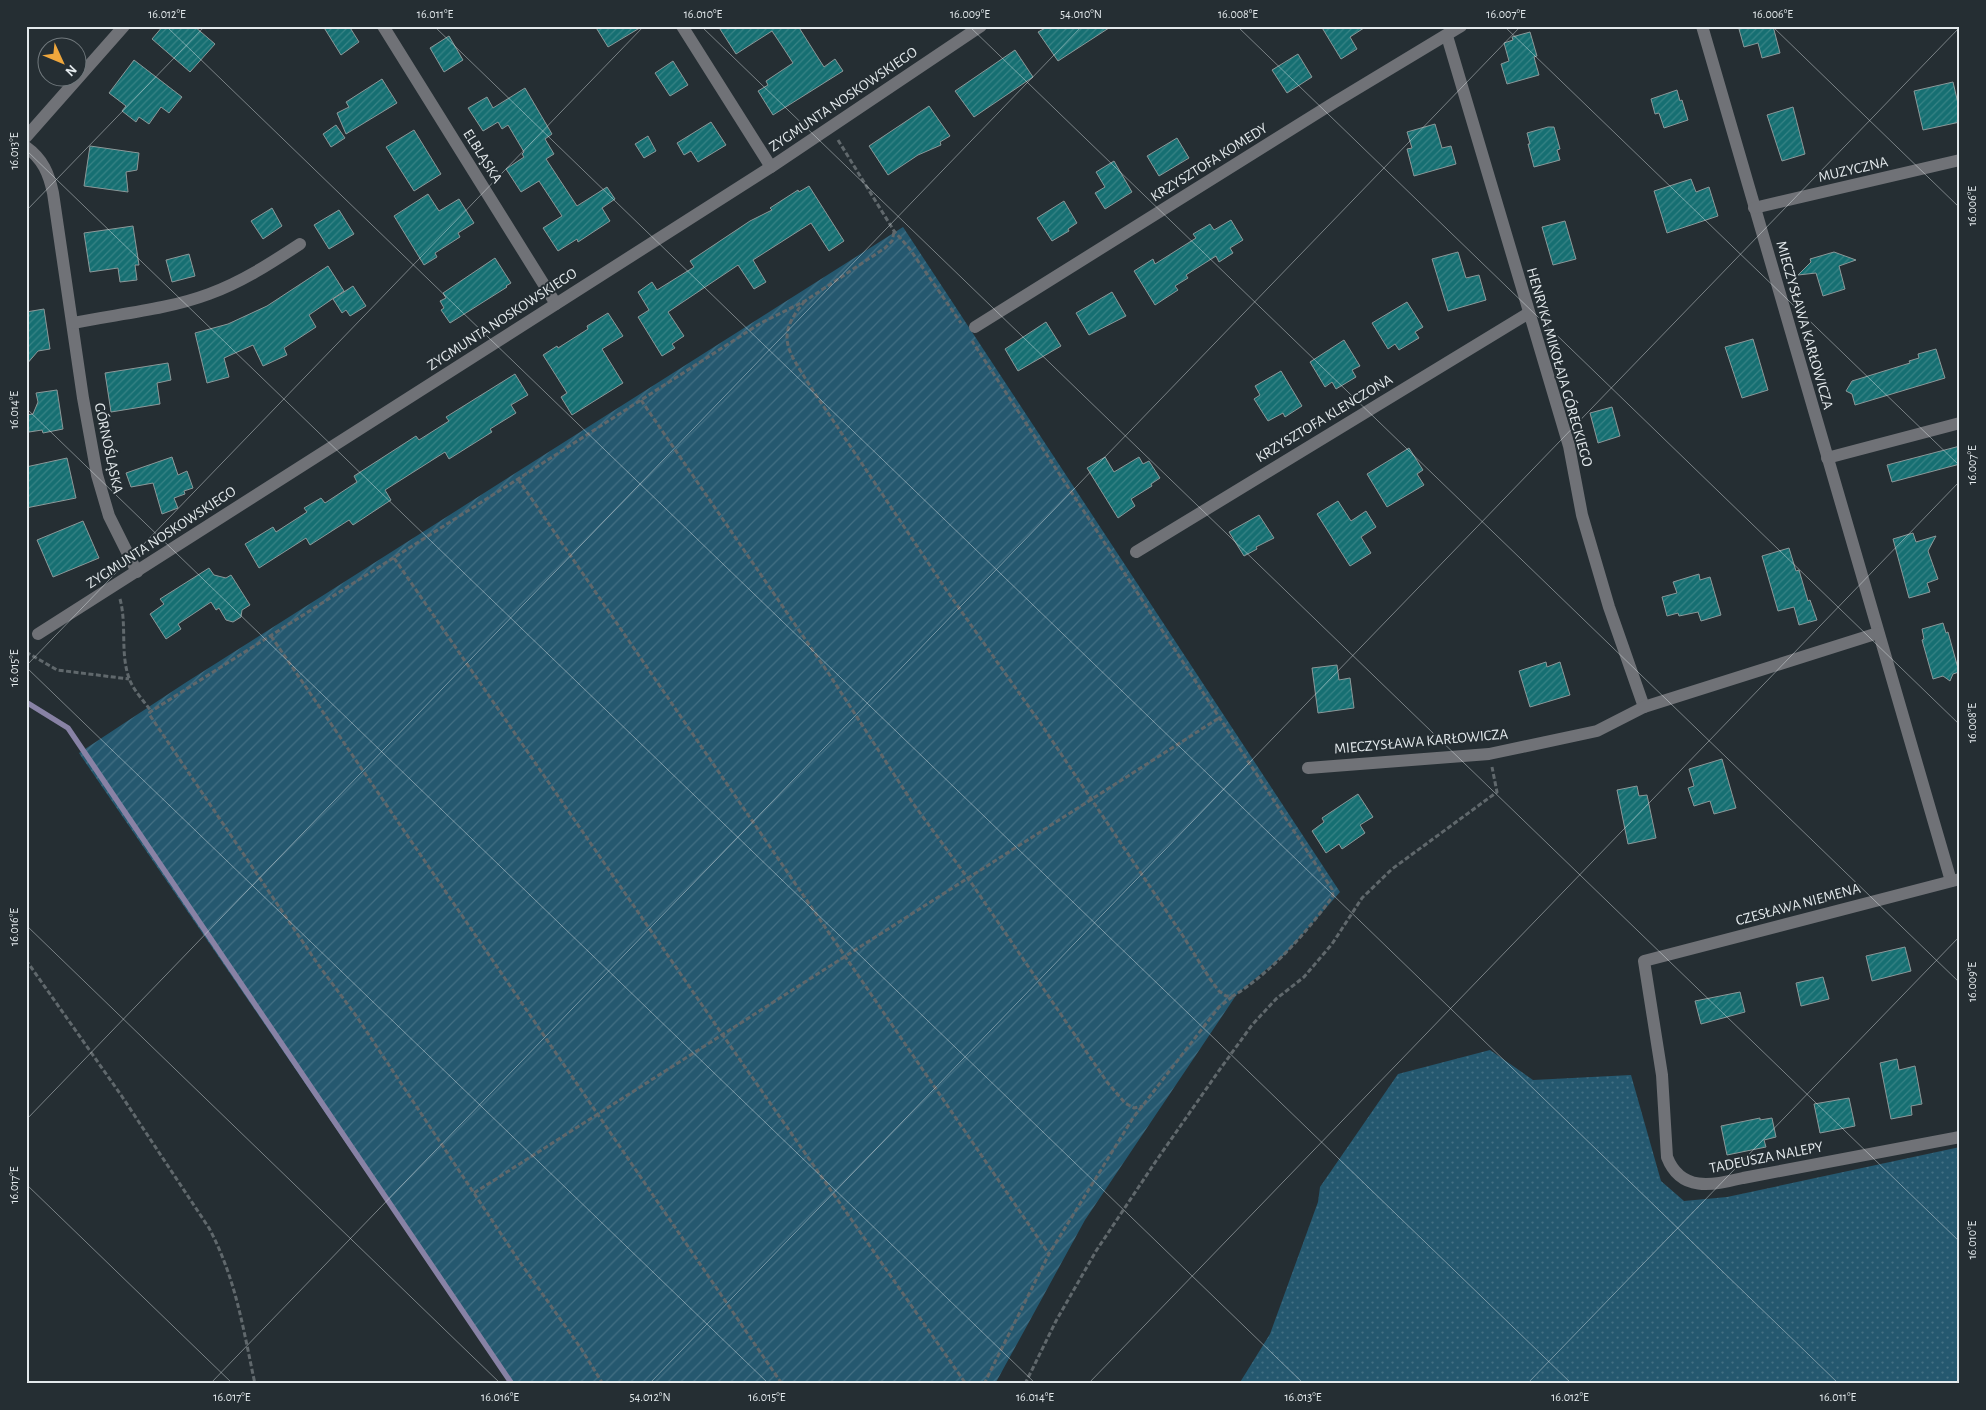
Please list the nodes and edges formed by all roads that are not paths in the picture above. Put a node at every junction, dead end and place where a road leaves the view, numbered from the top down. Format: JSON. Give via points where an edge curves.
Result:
{"nodes":[{"id":1,"x":124,"y":26,"type":"edge"},
{"id":2,"x":383,"y":26,"type":"edge"},
{"id":3,"x":682,"y":26,"type":"edge"},
{"id":4,"x":982,"y":26,"type":"edge"},
{"id":5,"x":1461,"y":26,"type":"edge"},
{"id":6,"x":1702,"y":26,"type":"edge"},
{"id":7,"x":964,"y":31,"type":"edge"},
{"id":8,"x":1447,"y":36,"type":"junction"},
{"id":9,"x":26,"y":137,"type":"edge"},
{"id":10,"x":26,"y":147,"type":"edge"},
{"id":11,"x":1960,"y":160,"type":"edge"},
{"id":12,"x":771,"y":167,"type":"junction"},
{"id":13,"x":1754,"y":208,"type":"junction"},
{"id":14,"x":300,"y":244,"type":"dead end"},
{"id":15,"x":556,"y":304,"type":"junction"},
{"id":16,"x":1529,"y":313,"type":"junction"},
{"id":17,"x":73,"y":323,"type":"junction"},
{"id":18,"x":971,"y":332,"type":"road end"},
{"id":19,"x":1960,"y":423,"type":"edge"},
{"id":20,"x":1827,"y":458,"type":"junction"},
{"id":21,"x":1136,"y":552,"type":"dead end"},
{"id":22,"x":137,"y":572,"type":"junction"},
{"id":23,"x":1878,"y":633,"type":"junction"},
{"id":24,"x":38,"y":634,"type":"dead end"},
{"id":25,"x":1644,"y":707,"type":"junction"},
{"id":26,"x":1308,"y":768,"type":"dead end"},
{"id":27,"x":1955,"y":880,"type":"edge"},
{"id":28,"x":1644,"y":961,"type":"joint"},
{"id":29,"x":1960,"y":1137,"type":"edge"}],
"edges":[{"from":1,"to":9,"type":"street"},
{"from":2,"to":15,"type":"street","name":"ELBLĄSKA"},
{"from":3,"to":12,"type":"street"},
{"from":4,"to":7,"type":"street","name":"ZYGMUNTA NOSKOWSKIEGO"},
{"from":5,"to":8,"type":"street","name":"KRZYSZTOFA KOMEDY"},
{"from":6,"to":13,"type":"street","name":"MIECZYSŁAWA KARŁOWICZA"},
{"from":7,"to":12,"type":"street","name":"ZYGMUNTA NOSKOWSKIEGO"},
{"from":8,"to":16,"type":"street","name":"HENRYKA MIKOŁAJA GÓRECKIEGO"},
{"from":8,"to":18,"type":"street","name":"KRZYSZTOFA KOMEDY","via":[[1336,102]]},
{"from":10,"to":17,"type":"street","name":"GÓRNOŚLĄSKA","via":[[44,165],[49,177]]},
{"from":11,"to":13,"type":"street","name":"MUZYCZNA"},
{"from":12,"to":15,"type":"street","name":"ZYGMUNTA NOSKOWSKIEGO"},
{"from":13,"to":20,"type":"street","name":"MIECZYSŁAWA KARŁOWICZA"},
{"from":14,"to":17,"type":"street","via":[[254,274],[208,294]]},
{"from":15,"to":22,"type":"street","name":"ZYGMUNTA NOSKOWSKIEGO"},
{"from":16,"to":21,"type":"street","name":"KRZYSZTOFA KLENCZONA"},
{"from":16,"to":25,"type":"street","name":"HENRYKA MIKOŁAJA GÓRECKIEGO","via":[[1569,446],[1584,524]]},
{"from":17,"to":22,"type":"street","name":"GÓRNOŚLĄSKA","via":[[99,483],[114,530]]},
{"from":19,"to":20,"type":"street"},
{"from":20,"to":23,"type":"street","name":"MIECZYSŁAWA KARŁOWICZA"},
{"from":22,"to":24,"type":"street","name":"ZYGMUNTA NOSKOWSKIEGO"},
{"from":23,"to":25,"type":"street","name":"MIECZYSŁAWA KARŁOWICZA"},
{"from":23,"to":27,"type":"street","name":"MIECZYSŁAWA KARŁOWICZA"},
{"from":25,"to":26,"type":"street","name":"MIECZYSŁAWA KARŁOWICZA","via":[[1597,731],[1489,754]]},
{"from":27,"to":28,"type":"street","name":"CZESŁAWA NIEMENA"},
{"from":28,"to":29,"type":"street","name":"TADEUSZA NALEPY","via":[[1662,1074],[1667,1157],[1679,1176],[1705,1185],[1717,1184]]}]}
